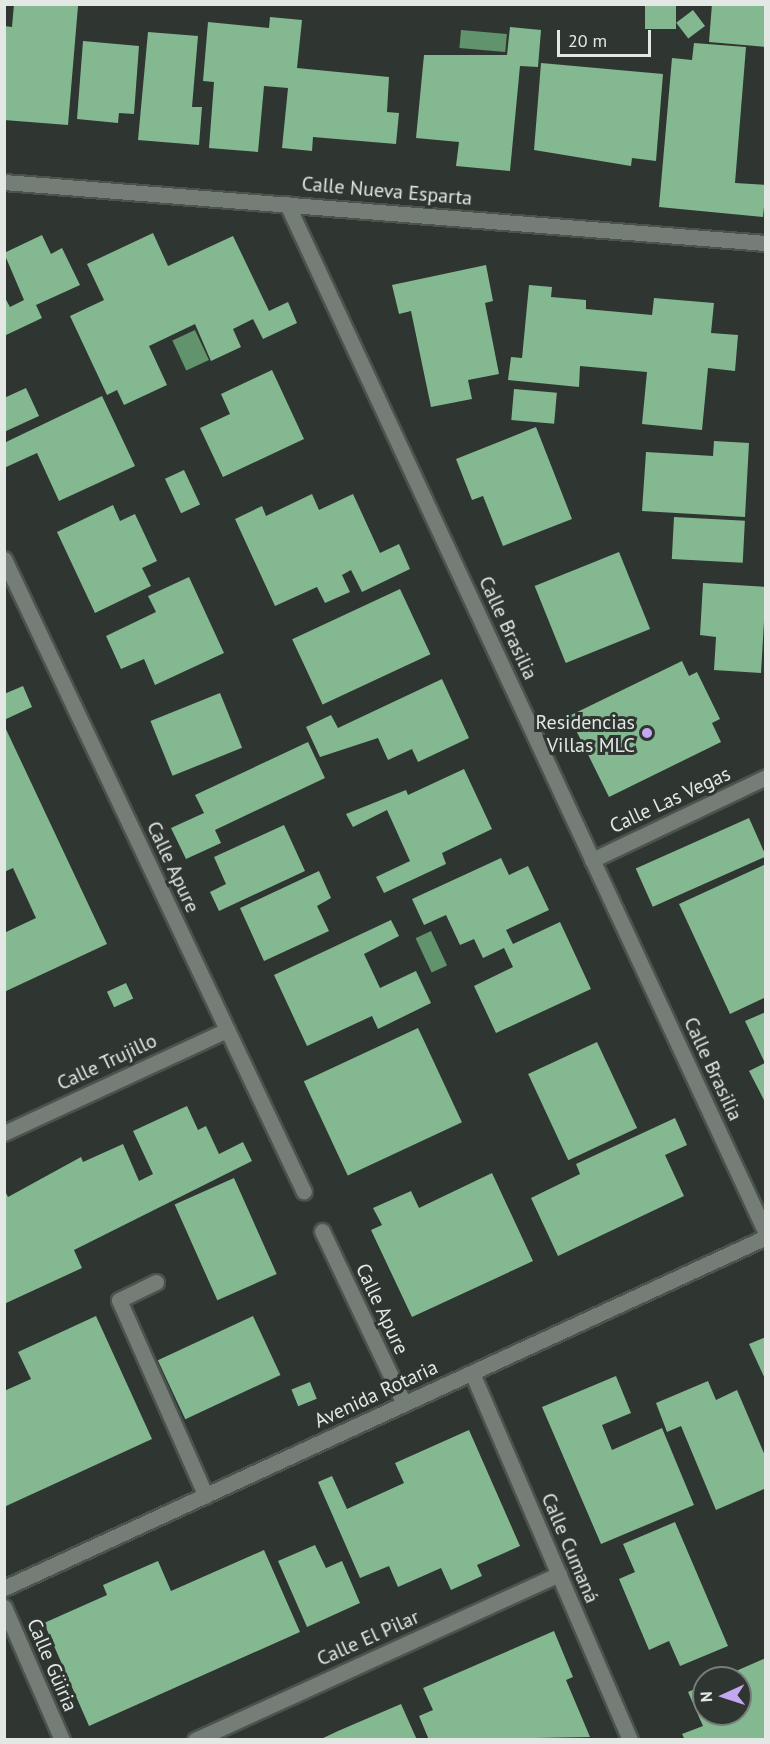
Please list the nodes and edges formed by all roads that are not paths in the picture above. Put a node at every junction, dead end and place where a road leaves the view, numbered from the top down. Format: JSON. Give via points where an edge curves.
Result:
{"nodes":[{"id":1,"x":4,"y":182,"type":"edge"},
{"id":2,"x":287,"y":204,"type":"junction"},
{"id":3,"x":765,"y":243,"type":"edge"},
{"id":4,"x":4,"y":559,"type":"edge"},
{"id":5,"x":765,"y":777,"type":"edge"},
{"id":6,"x":592,"y":860,"type":"junction"},
{"id":7,"x":227,"y":1030,"type":"junction"},
{"id":8,"x":4,"y":1133,"type":"edge"},
{"id":9,"x":304,"y":1192,"type":"dead end"},
{"id":10,"x":322,"y":1231,"type":"dead end"},
{"id":11,"x":765,"y":1235,"type":"edge"},
{"id":12,"x":156,"y":1282,"type":"dead end"},
{"id":13,"x":472,"y":1373,"type":"junction"},
{"id":14,"x":404,"y":1404,"type":"junction"},
{"id":15,"x":206,"y":1496,"type":"junction"},
{"id":16,"x":559,"y":1574,"type":"junction"},
{"id":17,"x":4,"y":1588,"type":"edge"},
{"id":18,"x":4,"y":1607,"type":"edge"},
{"id":19,"x":62,"y":1740,"type":"edge"},
{"id":20,"x":195,"y":1740,"type":"edge"},
{"id":21,"x":630,"y":1740,"type":"edge"}],
"edges":[{"from":1,"to":2,"type":"street","name":"Calle Nueva Esparta"},
{"from":2,"to":3,"type":"street","name":"Calle Nueva Esparta"},
{"from":2,"to":6,"type":"street","name":"Calle Brasilia"},
{"from":4,"to":7,"type":"street","name":"Calle Apure"},
{"from":5,"to":6,"type":"street","name":"Calle Las Vegas"},
{"from":6,"to":11,"type":"street","name":"Calle Brasilia"},
{"from":7,"to":8,"type":"street","name":"Calle Trujillo"},
{"from":7,"to":9,"type":"street","name":"Calle Apure"},
{"from":10,"to":14,"type":"street","name":"Calle Apure"},
{"from":11,"to":13,"type":"street","name":"Avenida Rotaria"},
{"from":12,"to":15,"type":"street","via":[[119,1300]]},
{"from":13,"to":14,"type":"street","name":"Avenida Rotaria"},
{"from":13,"to":16,"type":"street","name":"Calle Cumaná"},
{"from":14,"to":15,"type":"street","name":"Avenida Rotaria"},
{"from":15,"to":17,"type":"street","name":"Avenida Rotaria"},
{"from":16,"to":20,"type":"street","name":"Calle El Pilar"},
{"from":16,"to":21,"type":"street","name":"Calle Cumaná"},
{"from":18,"to":19,"type":"street","name":"Calle Güiria"}]}
